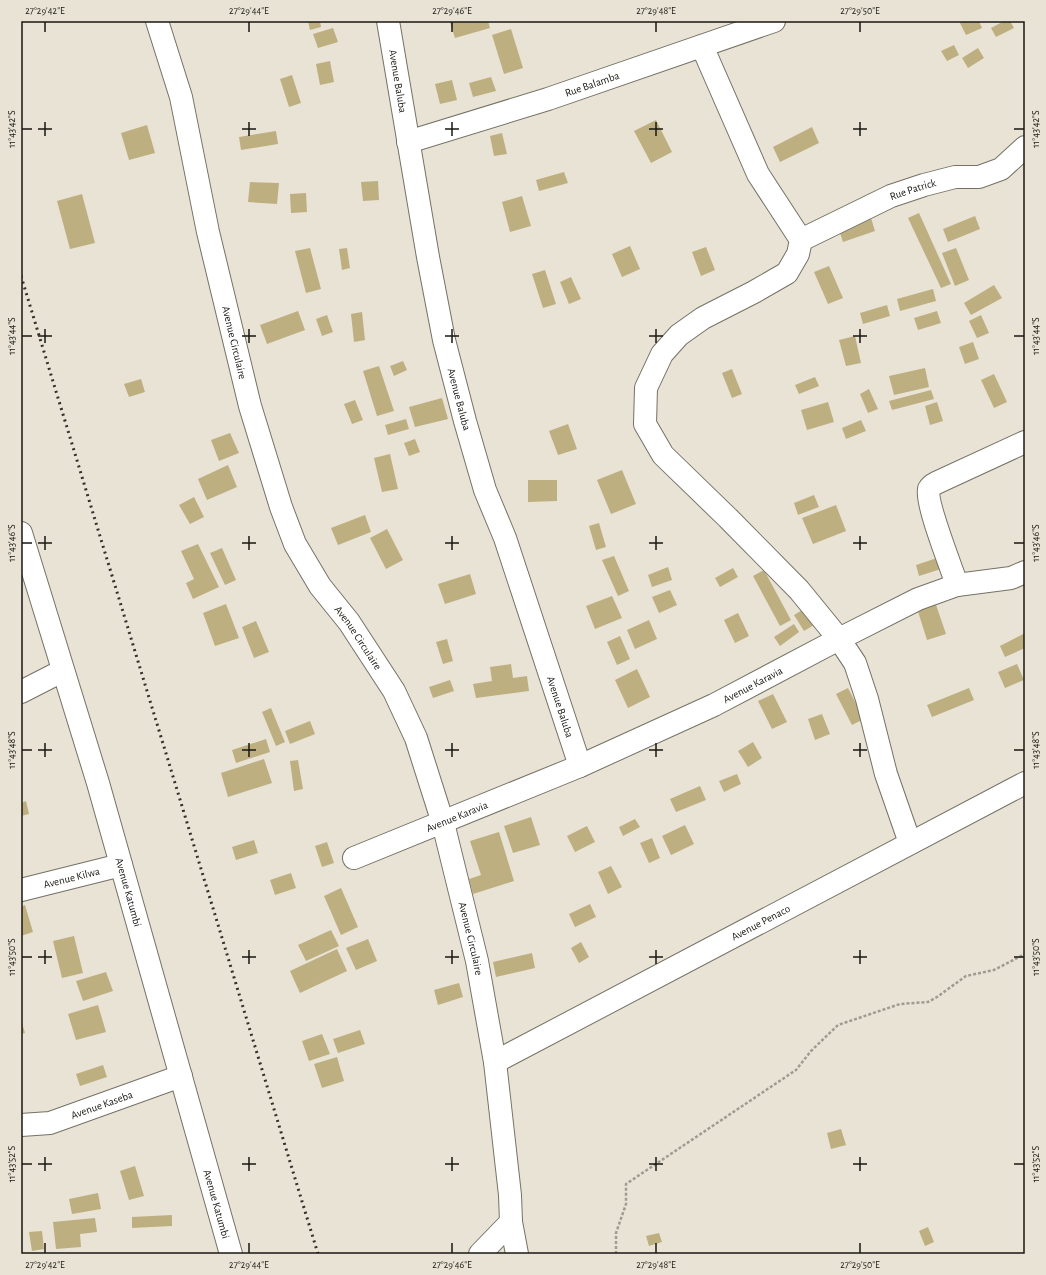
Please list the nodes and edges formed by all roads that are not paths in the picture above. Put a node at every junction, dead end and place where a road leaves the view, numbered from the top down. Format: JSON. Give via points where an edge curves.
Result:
{"nodes":[{"id":1,"x":157,"y":21,"type":"edge"},
{"id":2,"x":388,"y":21,"type":"edge"},
{"id":3,"x":774,"y":21,"type":"edge"},
{"id":4,"x":702,"y":46,"type":"junction"},
{"id":5,"x":408,"y":142,"type":"junction"},
{"id":6,"x":1025,"y":147,"type":"edge"},
{"id":7,"x":801,"y":240,"type":"junction"},
{"id":8,"x":1025,"y":442,"type":"edge"},
{"id":9,"x":21,"y":533,"type":"edge"},
{"id":10,"x":1025,"y":572,"type":"edge"},
{"id":11,"x":957,"y":585,"type":"junction"},
{"id":12,"x":840,"y":639,"type":"junction"},
{"id":13,"x":62,"y":671,"type":"junction"},
{"id":14,"x":21,"y":692,"type":"edge"},
{"id":15,"x":580,"y":766,"type":"junction"},
{"id":16,"x":1025,"y":783,"type":"edge"},
{"id":17,"x":443,"y":823,"type":"junction"},
{"id":18,"x":910,"y":843,"type":"junction"},
{"id":19,"x":354,"y":858,"type":"dead end"},
{"id":20,"x":121,"y":865,"type":"junction"},
{"id":21,"x":21,"y":890,"type":"edge"},
{"id":22,"x":495,"y":1062,"type":"junction"},
{"id":23,"x":181,"y":1076,"type":"junction"},
{"id":24,"x":21,"y":1125,"type":"edge"},
{"id":25,"x":511,"y":1222,"type":"junction"},
{"id":26,"x":231,"y":1254,"type":"edge"},
{"id":27,"x":480,"y":1254,"type":"edge"},
{"id":28,"x":517,"y":1254,"type":"edge"}],
"edges":[{"from":1,"to":17,"type":"street","name":"Avenue Circulaire","via":[[181,97],[208,232],[250,406],[281,507],[295,544],[320,586],[349,622],[394,691],[416,738]]},
{"from":2,"to":5,"type":"street","name":"Avenue Baluba"},
{"from":3,"to":4,"type":"street","name":"Rue Balamba"},
{"from":4,"to":5,"type":"street","name":"Rue Balamba","via":[[548,100]]},
{"from":4,"to":7,"type":"street","via":[[758,174]]},
{"from":5,"to":15,"type":"street","name":"Avenue Baluba","via":[[444,340],[465,421],[485,490],[505,538]]},
{"from":6,"to":7,"type":"street","name":"Rue Patrick","via":[[1001,169],[979,177],[955,177],[898,194]]},
{"from":7,"to":12,"type":"street","via":[[798,254],[787,273],[703,318],[679,335],[662,354],[646,388],[645,424],[663,455],[799,590]]},
{"from":8,"to":11,"type":"street","via":[[936,483],[929,489],[938,534]]},
{"from":9,"to":13,"type":"street","name":"Avenue Katumbi"},
{"from":10,"to":11,"type":"street","name":"Avenue Karavia","via":[[1011,578]]},
{"from":11,"to":12,"type":"street","name":"Avenue Karavia","via":[[918,599]]},
{"from":12,"to":15,"type":"street","name":"Avenue Karavia","via":[[714,705]]},
{"from":12,"to":18,"type":"street","via":[[854,663],[867,699],[886,774]]},
{"from":13,"to":14,"type":"street"},
{"from":13,"to":20,"type":"street","name":"Avenue Katumbi"},
{"from":15,"to":17,"type":"street","name":"Avenue Karavia"},
{"from":16,"to":18,"type":"street","name":"Avenue Penaco"},
{"from":17,"to":19,"type":"street","name":"Avenue Karavia"},
{"from":17,"to":22,"type":"street","name":"Avenue Circulaire","via":[[477,961]]},
{"from":18,"to":22,"type":"street","name":"Avenue Penaco"},
{"from":20,"to":21,"type":"street","name":"Avenue Kilwa"},
{"from":20,"to":23,"type":"street","name":"Avenue Katumbi"},
{"from":22,"to":25,"type":"street","name":"Avenue Circulaire"},
{"from":23,"to":24,"type":"street","name":"Avenue Kaseba","via":[[50,1123]]},
{"from":23,"to":26,"type":"street","name":"Avenue Katumbi"},
{"from":25,"to":27,"type":"street"},
{"from":25,"to":28,"type":"street","name":"Avenue Circulaire"}]}
